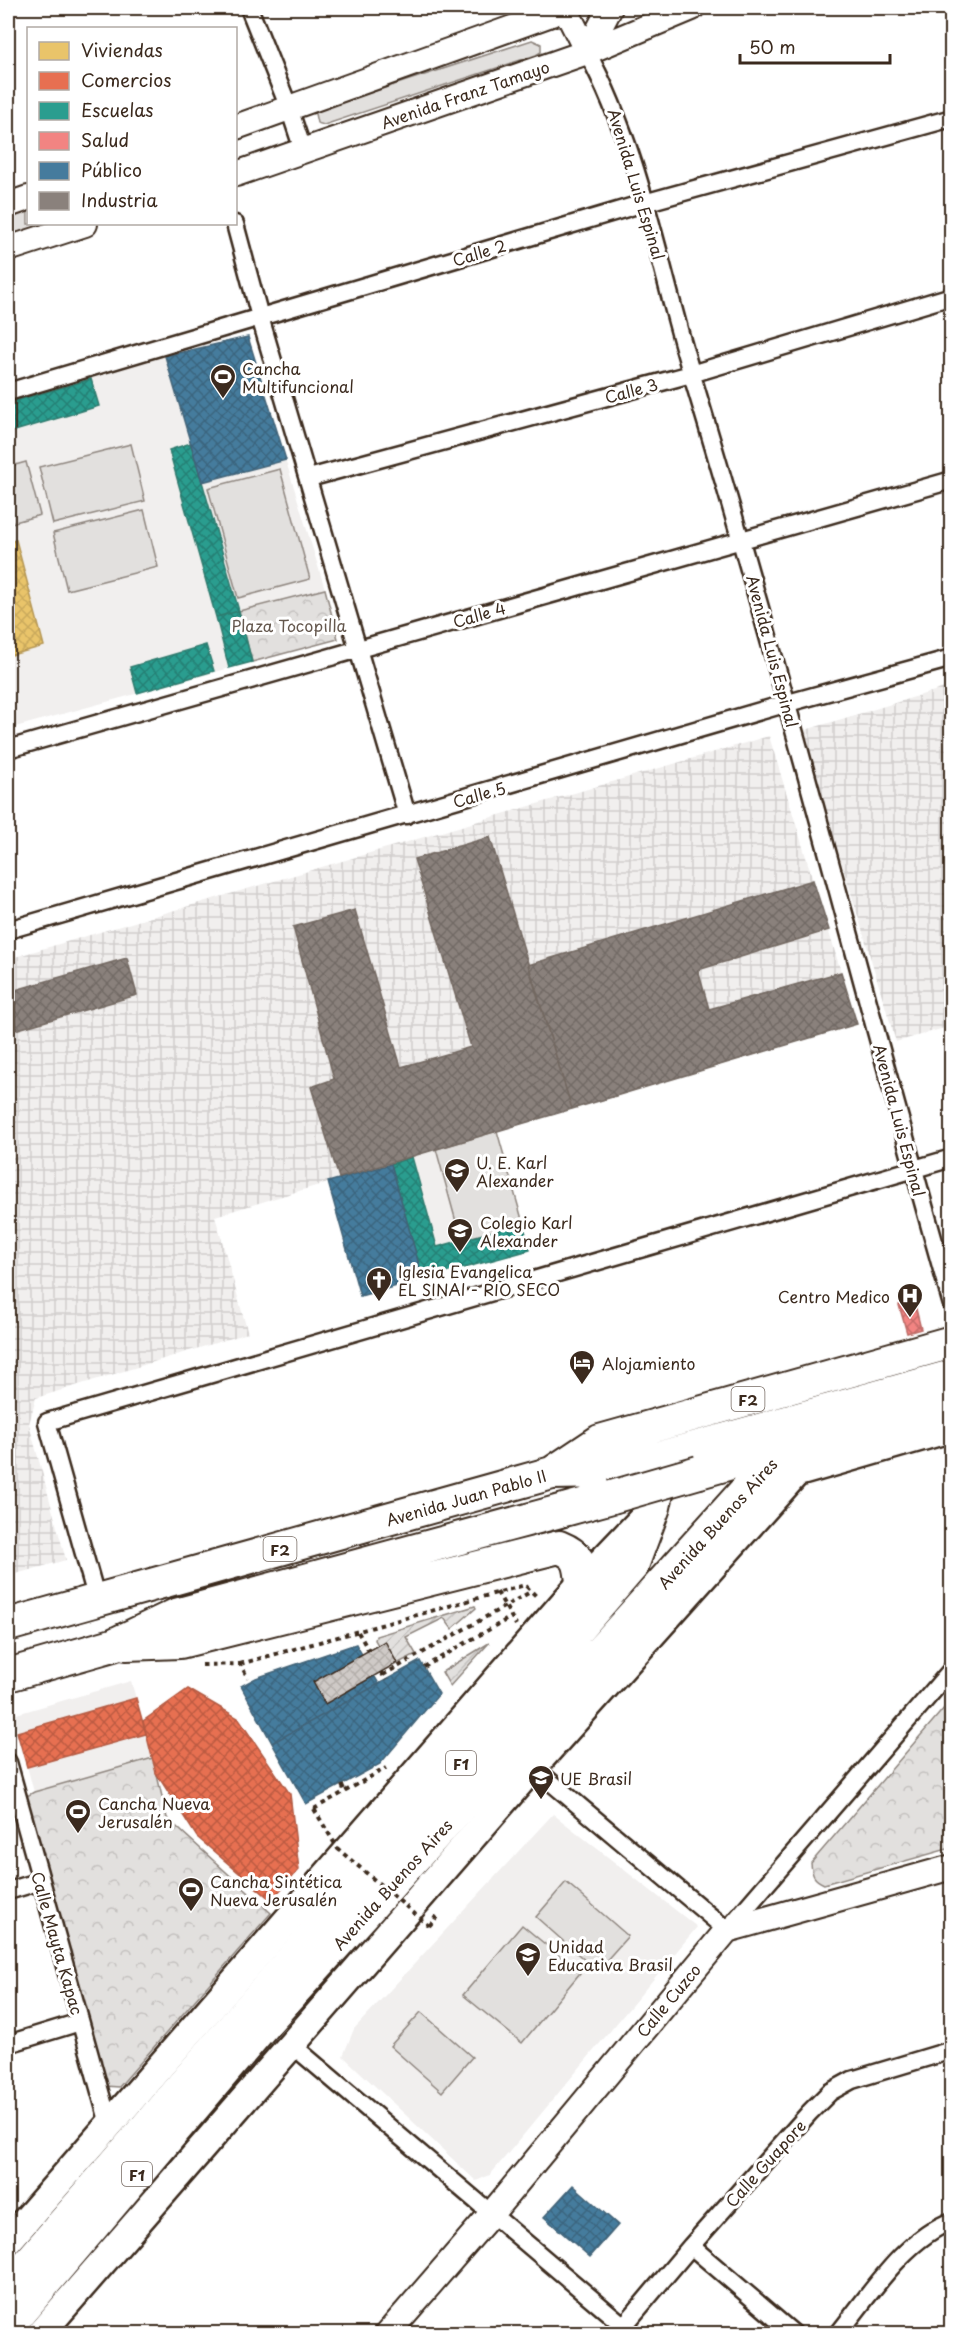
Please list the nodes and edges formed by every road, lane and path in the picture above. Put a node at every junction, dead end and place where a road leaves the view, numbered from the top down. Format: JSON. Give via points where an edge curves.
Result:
{"nodes":[{"id":1,"x":249,"y":8,"type":"edge"},
{"id":2,"x":566,"y":8,"type":"edge"},
{"id":3,"x":610,"y":8,"type":"edge"},
{"id":4,"x":692,"y":8,"type":"edge"},
{"id":5,"x":587,"y":52,"type":"junction"},
{"id":6,"x":290,"y":108,"type":"junction"},
{"id":7,"x":951,"y":118,"type":"edge"},
{"id":8,"x":237,"y":127,"type":"edge"},
{"id":9,"x":303,"y":150,"type":"junction"},
{"id":10,"x":237,"y":174,"type":"edge"},
{"id":11,"x":27,"y":198,"type":"edge"},
{"id":12,"x":645,"y":203,"type":"junction"},
{"id":13,"x":8,"y":205,"type":"edge"},
{"id":14,"x":82,"y":225,"type":"edge"},
{"id":15,"x":235,"y":225,"type":"edge"},
{"id":16,"x":8,"y":249,"type":"edge"},
{"id":17,"x":951,"y":296,"type":"edge"},
{"id":18,"x":260,"y":317,"type":"junction"},
{"id":19,"x":691,"y":374,"type":"junction"},
{"id":20,"x":8,"y":392,"type":"edge"},
{"id":21,"x":309,"y":478,"type":"junction"},
{"id":22,"x":951,"y":480,"type":"edge"},
{"id":23,"x":742,"y":540,"type":"junction"},
{"id":24,"x":358,"y":648,"type":"junction"},
{"id":25,"x":951,"y":658,"type":"edge"},
{"id":26,"x":788,"y":703,"type":"junction"},
{"id":27,"x":8,"y":749,"type":"edge"},
{"id":28,"x":407,"y":815,"type":"junction"},
{"id":29,"x":8,"y":930,"type":"edge"},
{"id":30,"x":951,"y":1158,"type":"edge"},
{"id":31,"x":913,"y":1170,"type":"junction"},
{"id":32,"x":951,"y":1305,"type":"edge"},
{"id":33,"x":951,"y":1342,"type":"edge"},
{"id":34,"x":945,"y":1398,"type":"edge"},
{"id":35,"x":665,"y":1457,"type":"junction"},
{"id":36,"x":790,"y":1460,"type":"junction"},
{"id":37,"x":552,"y":1473,"type":"junction"},
{"id":38,"x":654,"y":1507,"type":"junction"},
{"id":39,"x":582,"y":1582,"type":"junction"},
{"id":40,"x":532,"y":1591,"type":"junction"},
{"id":41,"x":496,"y":1592,"type":"junction"},
{"id":42,"x":98,"y":1600,"type":"junction"},
{"id":43,"x":505,"y":1607,"type":"junction"},
{"id":44,"x":531,"y":1607,"type":"dead end"},
{"id":45,"x":511,"y":1617,"type":"junction"},
{"id":46,"x":524,"y":1617,"type":"dead end"},
{"id":47,"x":8,"y":1625,"type":"edge"},
{"id":48,"x":516,"y":1626,"type":"junction"},
{"id":49,"x":358,"y":1632,"type":"junction"},
{"id":50,"x":509,"y":1634,"type":"dead end"},
{"id":51,"x":113,"y":1645,"type":"junction"},
{"id":52,"x":369,"y":1651,"type":"dead end"},
{"id":53,"x":240,"y":1664,"type":"junction"},
{"id":54,"x":197,"y":1665,"type":"dead end"},
{"id":55,"x":424,"y":1667,"type":"dead end"},
{"id":56,"x":951,"y":1669,"type":"edge"},
{"id":57,"x":8,"y":1675,"type":"edge"},
{"id":58,"x":383,"y":1676,"type":"dead end"},
{"id":59,"x":248,"y":1678,"type":"dead end"},
{"id":60,"x":8,"y":1762,"type":"edge"},
{"id":61,"x":392,"y":1762,"type":"dead end"},
{"id":62,"x":533,"y":1767,"type":"junction"},
{"id":63,"x":342,"y":1785,"type":"dead end"},
{"id":64,"x":345,"y":1792,"type":"junction"},
{"id":65,"x":951,"y":1867,"type":"edge"},
{"id":66,"x":41,"y":1881,"type":"junction"},
{"id":67,"x":8,"y":1891,"type":"edge"},
{"id":68,"x":436,"y":1918,"type":"dead end"},
{"id":69,"x":727,"y":1930,"type":"junction"},
{"id":70,"x":80,"y":2022,"type":"junction"},
{"id":71,"x":291,"y":2043,"type":"junction"},
{"id":72,"x":8,"y":2044,"type":"edge"},
{"id":73,"x":951,"y":2050,"type":"edge"},
{"id":74,"x":109,"y":2124,"type":"junction"},
{"id":75,"x":492,"y":2213,"type":"junction"},
{"id":76,"x":16,"y":2219,"type":"edge"},
{"id":77,"x":951,"y":2221,"type":"edge"},
{"id":78,"x":8,"y":2241,"type":"edge"},
{"id":79,"x":691,"y":2246,"type":"junction"},
{"id":80,"x":8,"y":2288,"type":"edge"},
{"id":81,"x":8,"y":2326,"type":"edge"},
{"id":82,"x":620,"y":2330,"type":"edge"},
{"id":83,"x":40,"y":2334,"type":"edge"},
{"id":84,"x":387,"y":2334,"type":"edge"},
{"id":85,"x":794,"y":2334,"type":"edge"},
{"id":86,"x":838,"y":2334,"type":"edge"}],
"edges":[{"from":1,"to":6,"type":"street"},
{"from":2,"to":5,"type":"main road","name":"Avenida Luis Espinal"},
{"from":2,"to":6,"type":"main road"},
{"from":3,"to":5,"type":"main road"},
{"from":4,"to":5,"type":"main road","name":"Avenida Franz Tamayo"},
{"from":5,"to":9,"type":"main road","name":"Avenida Franz Tamayo"},
{"from":5,"to":12,"type":"street","name":"Avenida Luis Espinal","via":[[616,113]]},
{"from":6,"to":8,"type":"main road"},
{"from":6,"to":9,"type":"street"},
{"from":7,"to":12,"type":"street","name":"Calle 2"},
{"from":9,"to":10,"type":"main road","name":"Avenida Franz Tamayo"},
{"from":11,"to":13,"type":"main road"},
{"from":12,"to":18,"type":"street","name":"Calle 2"},
{"from":12,"to":19,"type":"street","name":"Avenida Luis Espinal"},
{"from":14,"to":16,"type":"main road"},
{"from":15,"to":18,"type":"street"},
{"from":17,"to":19,"type":"street","name":"Calle 3"},
{"from":18,"to":20,"type":"street","name":"Calle 2"},
{"from":18,"to":21,"type":"street"},
{"from":19,"to":21,"type":"street","name":"Calle 3"},
{"from":19,"to":23,"type":"street","name":"Avenida Luis Espinal"},
{"from":21,"to":24,"type":"street"},
{"from":22,"to":23,"type":"street","name":"Calle 4"},
{"from":23,"to":24,"type":"street","name":"Calle 4"},
{"from":23,"to":26,"type":"street","name":"Avenida Luis Espinal"},
{"from":24,"to":27,"type":"street","name":"Calle 4"},
{"from":24,"to":28,"type":"street"},
{"from":25,"to":26,"type":"street","name":"Calle 5"},
{"from":26,"to":28,"type":"street","name":"Calle 5"},
{"from":26,"to":31,"type":"street","name":"Avenida Luis Espinal"},
{"from":28,"to":29,"type":"street","name":"Calle 5"},
{"from":30,"to":31,"type":"street"},
{"from":31,"to":32,"type":"street","name":"Avenida Luis Espinal"},
{"from":31,"to":42,"type":"street","via":[[47,1422]]},
{"from":33,"to":37,"type":"highway","name":"Avenida Juan Pablo II","number":"F2","via":[[600,1441]]},
{"from":34,"to":35,"type":"highway","number":"F2"},
{"from":34,"to":36,"type":"highway","number":"F2"},
{"from":35,"to":37,"type":"highway","number":"F2","via":[[608,1472]]},
{"from":35,"to":38,"type":"highway","name":"Avenida Buenos Aires","number":"F1"},
{"from":36,"to":51,"type":"highway","number":"F2","bridge":true,"via":[[699,1472],[176,1615]]},
{"from":36,"to":62,"type":"main road","name":"Avenida Buenos Aires"},
{"from":36,"to":81,"type":"highway","name":"Avenida Buenos Aires","number":"F1","via":[[266,2022]]},
{"from":37,"to":42,"type":"highway","name":"Avenida Juan Pablo II","number":"F2"},
{"from":38,"to":39,"type":"main road"},
{"from":38,"to":80,"type":"highway","name":"Avenida Buenos Aires","number":"F1","via":[[632,1566]]},
{"from":39,"to":51,"type":"highway","via":[[573,1553],[559,1547],[180,1642]]},
{"from":39,"to":74,"type":"main road"},
{"from":40,"to":41,"type":"path","via":[[525,1585]]},
{"from":40,"to":43,"type":"path"},
{"from":40,"to":44,"type":"path","via":[[538,1598]]},
{"from":41,"to":43,"type":"path"},
{"from":41,"to":49,"type":"path"},
{"from":42,"to":47,"type":"highway","name":"Avenida Juan Pablo II","number":"F2"},
{"from":43,"to":45,"type":"path"},
{"from":43,"to":58,"type":"path"},
{"from":45,"to":48,"type":"path"},
{"from":45,"to":55,"type":"path"},
{"from":46,"to":48,"type":"path"},
{"from":48,"to":50,"type":"path"},
{"from":49,"to":52,"type":"path"},
{"from":49,"to":53,"type":"path"},
{"from":51,"to":57,"type":"highway","number":"F2"},
{"from":53,"to":54,"type":"path"},
{"from":53,"to":59,"type":"path"},
{"from":56,"to":69,"type":"street","name":"Calle Cuzco"},
{"from":60,"to":66,"type":"street","name":"Calle Mayta Kapac"},
{"from":61,"to":64,"type":"path","via":[[384,1771]]},
{"from":62,"to":69,"type":"street"},
{"from":62,"to":71,"type":"main road","name":"Avenida Buenos Aires"},
{"from":63,"to":64,"type":"path"},
{"from":64,"to":68,"type":"path","bridge":true,"via":[[314,1809],[338,1849],[429,1926]]},
{"from":65,"to":69,"type":"main road"},
{"from":66,"to":67,"type":"street"},
{"from":66,"to":70,"type":"street","name":"Calle Mayta Kapac"},
{"from":69,"to":75,"type":"main road","name":"Calle Cuzco"},
{"from":70,"to":72,"type":"street"},
{"from":70,"to":74,"type":"street","name":"Calle Mayta Kapac"},
{"from":71,"to":75,"type":"street"},
{"from":71,"to":83,"type":"main road","name":"Avenida Buenos Aires"},
{"from":73,"to":79,"type":"street","name":"Calle Guapore","via":[[852,2080],[830,2092]]},
{"from":74,"to":76,"type":"main road"},
{"from":75,"to":82,"type":"street"},
{"from":75,"to":84,"type":"main road","name":"Calle Cuzco"},
{"from":76,"to":78,"type":"main road"},
{"from":77,"to":86,"type":"street","via":[[907,2250]]},
{"from":79,"to":82,"type":"street","name":"Calle Guapore"},
{"from":79,"to":85,"type":"street"}]}
